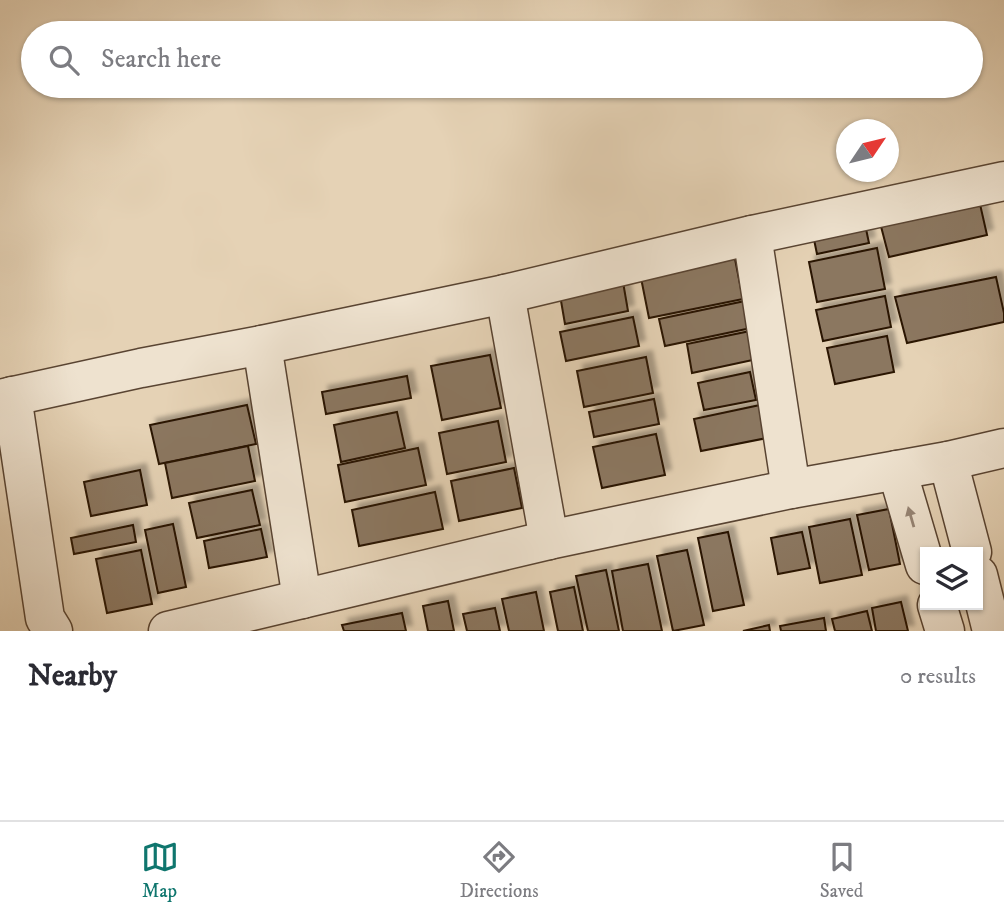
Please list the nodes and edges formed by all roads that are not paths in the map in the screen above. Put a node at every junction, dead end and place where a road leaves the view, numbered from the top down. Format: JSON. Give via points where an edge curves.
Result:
{"nodes":[{"id":1,"x":1004,"y":181,"type":"edge"},
{"id":2,"x":752,"y":235,"type":"junction"},
{"id":3,"x":505,"y":294,"type":"junction"},
{"id":4,"x":262,"y":345,"type":"junction"},
{"id":5,"x":6,"y":397,"type":"edge"},
{"id":6,"x":1004,"y":448,"type":"edge"},
{"id":7,"x":948,"y":461,"type":"junction"},
{"id":8,"x":897,"y":470,"type":"junction"},
{"id":9,"x":791,"y":489,"type":"junction"},
{"id":10,"x":549,"y":540,"type":"junction"},
{"id":11,"x":971,"y":547,"type":"edge"},
{"id":12,"x":920,"y":548,"type":"edge"},
{"id":13,"x":983,"y":595,"type":"edge"},
{"id":14,"x":302,"y":599,"type":"junction"},
{"id":15,"x":939,"y":610,"type":"edge"},
{"id":16,"x":53,"y":631,"type":"edge"},
{"id":17,"x":168,"y":631,"type":"edge"},
{"id":18,"x":945,"y":631,"type":"edge"},
{"id":19,"x":992,"y":631,"type":"edge"}],
"edges":[{"from":1,"to":2,"type":"street"},
{"from":2,"to":3,"type":"street"},
{"from":2,"to":9,"type":"street"},
{"from":3,"to":4,"type":"street"},
{"from":3,"to":10,"type":"street"},
{"from":4,"to":5,"type":"street"},
{"from":4,"to":14,"type":"street"},
{"from":5,"to":16,"type":"street","via":[[45,618]]},
{"from":6,"to":7,"type":"street"},
{"from":7,"to":8,"type":"street"},
{"from":7,"to":11,"type":"street"},
{"from":8,"to":9,"type":"street"},
{"from":12,"to":8,"type":"street","one_way":true},
{"from":9,"to":10,"type":"street"},
{"from":10,"to":14,"type":"street"},
{"from":13,"to":19,"type":"street"},
{"from":14,"to":17,"type":"street"},
{"from":15,"to":18,"type":"street"}]}
